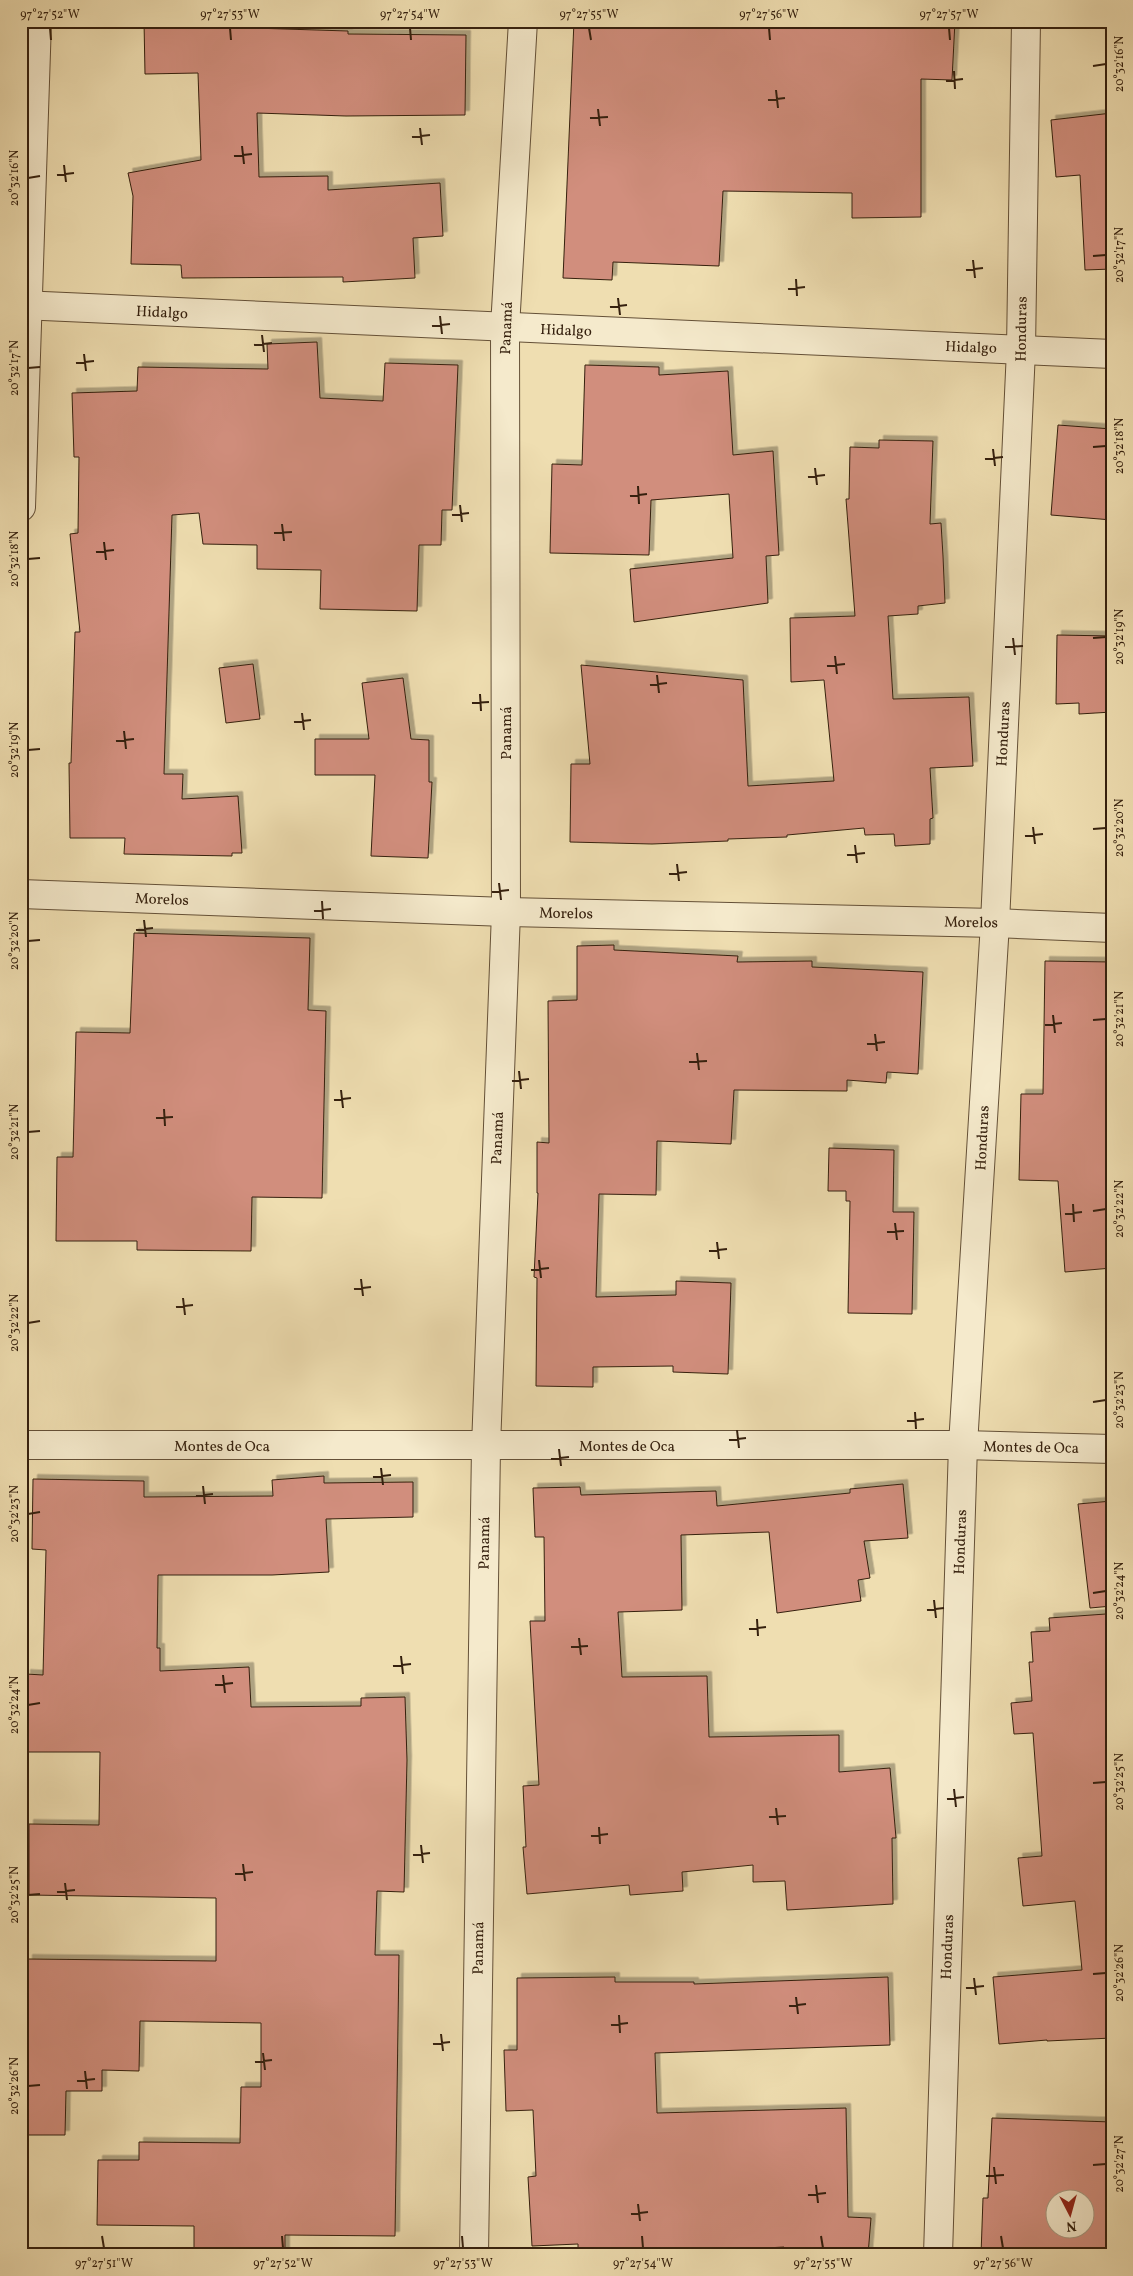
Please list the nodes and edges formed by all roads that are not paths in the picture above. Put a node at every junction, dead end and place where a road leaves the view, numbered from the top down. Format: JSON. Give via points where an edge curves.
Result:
{"nodes":[{"id":1,"x":37,"y":21,"type":"edge"},
{"id":2,"x":523,"y":21,"type":"edge"},
{"id":3,"x":1026,"y":21,"type":"edge"},
{"id":4,"x":24,"y":305,"type":"edge"},
{"id":5,"x":505,"y":328,"type":"junction"},
{"id":6,"x":1021,"y":350,"type":"junction"},
{"id":7,"x":1112,"y":354,"type":"edge"},
{"id":8,"x":21,"y":507,"type":"edge"},
{"id":9,"x":21,"y":894,"type":"edge"},
{"id":10,"x":506,"y":912,"type":"junction"},
{"id":11,"x":995,"y":923,"type":"junction"},
{"id":12,"x":1112,"y":928,"type":"edge"},
{"id":13,"x":21,"y":1445,"type":"edge"},
{"id":14,"x":963,"y":1445,"type":"junction"},
{"id":15,"x":486,"y":1447,"type":"junction"},
{"id":16,"x":1112,"y":1448,"type":"edge"},
{"id":17,"x":474,"y":2255,"type":"edge"},
{"id":18,"x":938,"y":2255,"type":"edge"}],
"edges":[{"from":1,"to":4,"type":"street"},
{"from":2,"to":5,"type":"street","name":"Panamá"},
{"from":3,"to":6,"type":"street","name":"Honduras"},
{"from":4,"to":5,"type":"street","name":"Hidalgo"},
{"from":4,"to":8,"type":"street"},
{"from":5,"to":6,"type":"street","name":"Hidalgo"},
{"from":5,"to":10,"type":"street","name":"Panamá"},
{"from":6,"to":7,"type":"street","name":"Hidalgo"},
{"from":6,"to":11,"type":"street","name":"Honduras"},
{"from":9,"to":10,"type":"street","name":"Morelos"},
{"from":10,"to":11,"type":"street","name":"Morelos"},
{"from":10,"to":15,"type":"street","name":"Panamá"},
{"from":11,"to":12,"type":"street","name":"Morelos"},
{"from":11,"to":14,"type":"street","name":"Honduras"},
{"from":13,"to":15,"type":"street","name":"Montes de Oca"},
{"from":14,"to":15,"type":"street","name":"Montes de Oca"},
{"from":14,"to":16,"type":"street","name":"Montes de Oca"},
{"from":14,"to":18,"type":"street","name":"Honduras"},
{"from":15,"to":17,"type":"street","name":"Panamá"}]}
